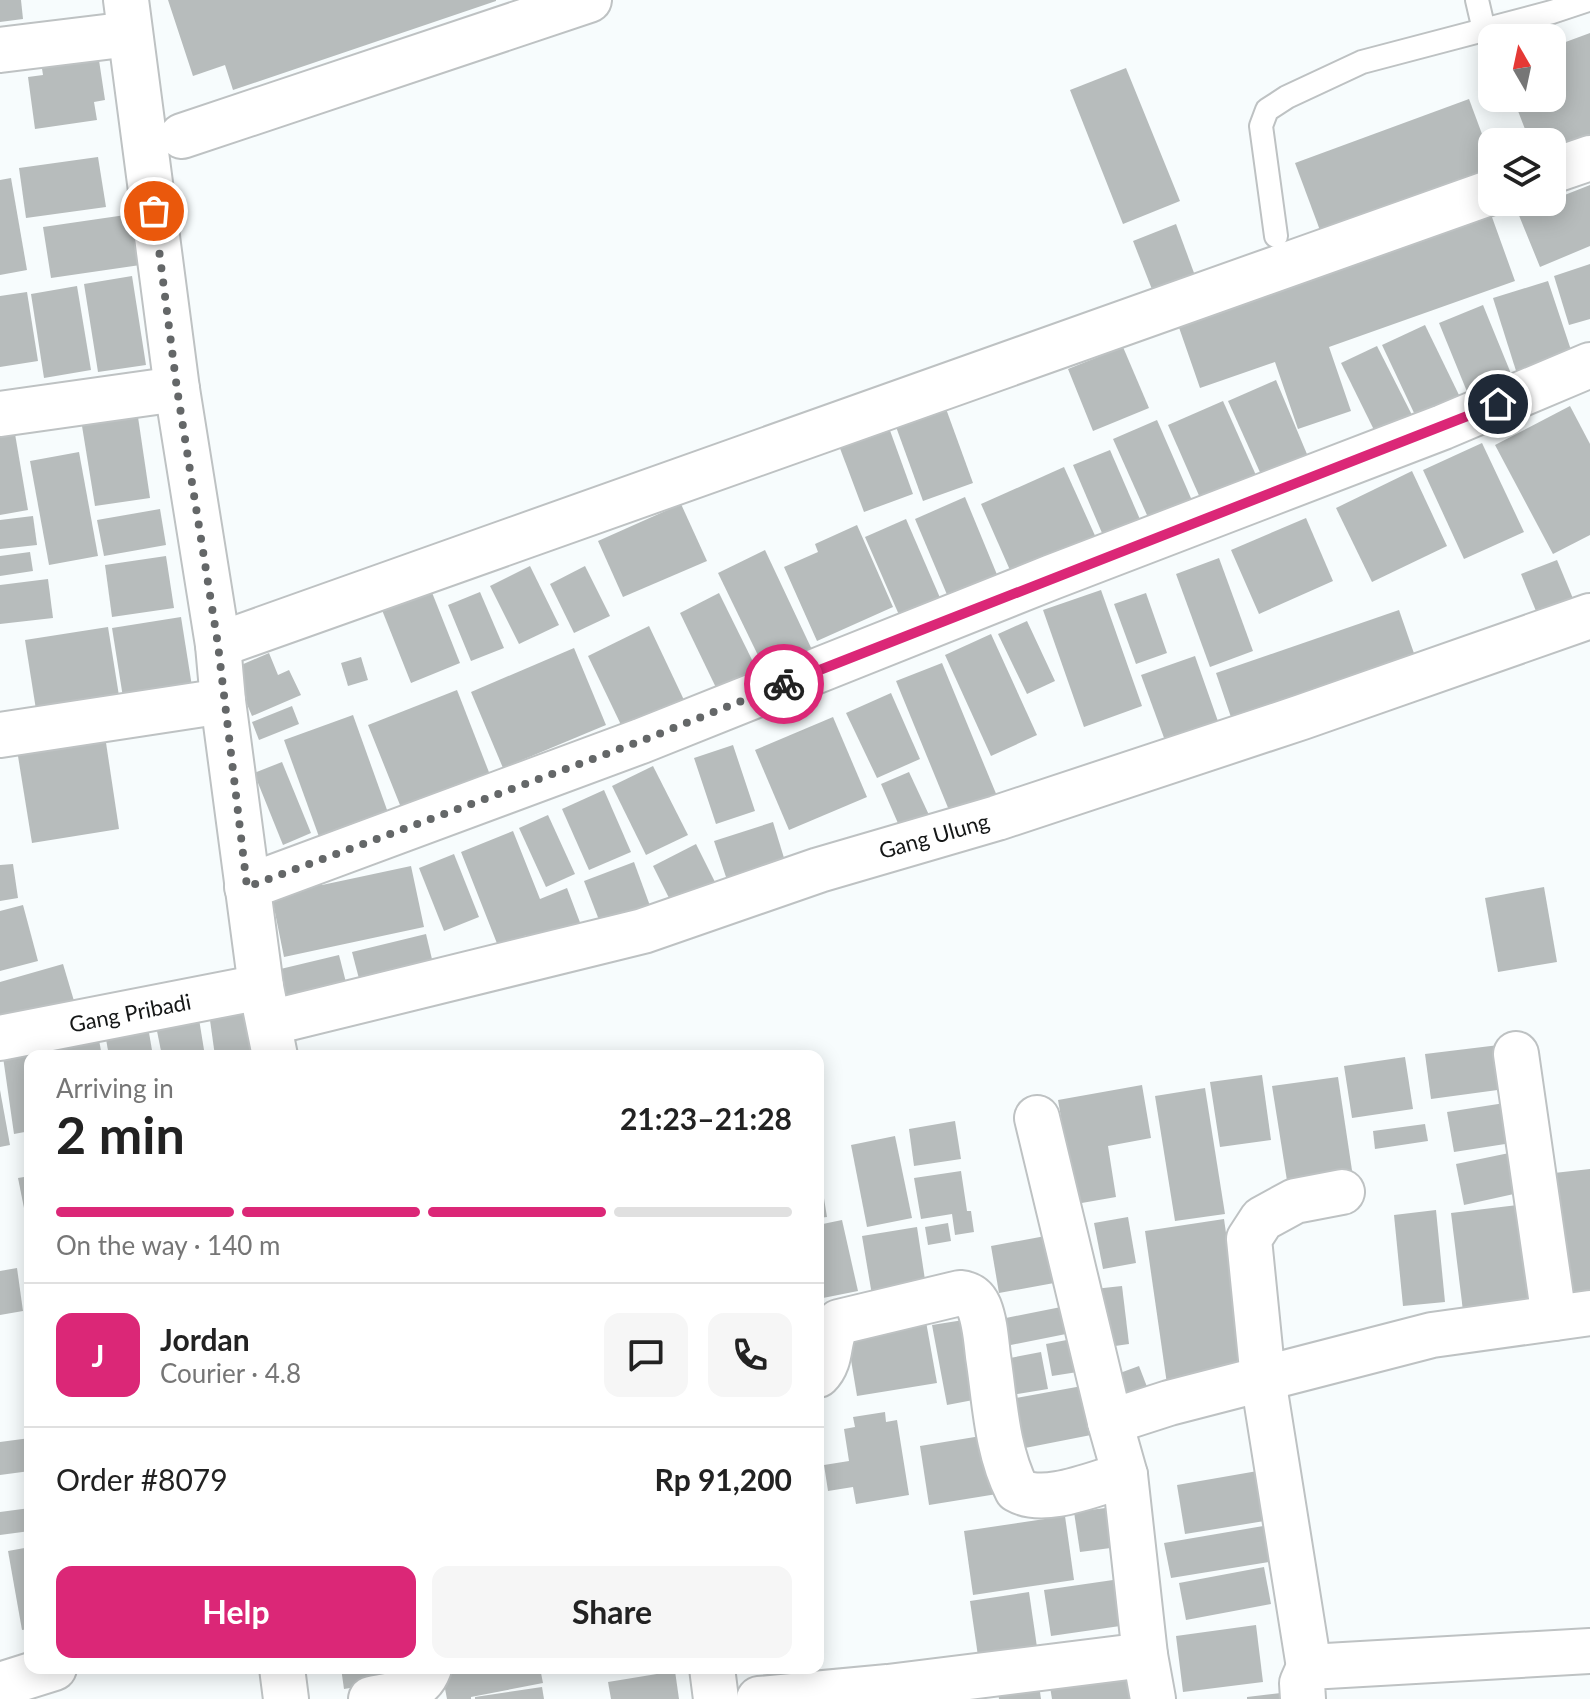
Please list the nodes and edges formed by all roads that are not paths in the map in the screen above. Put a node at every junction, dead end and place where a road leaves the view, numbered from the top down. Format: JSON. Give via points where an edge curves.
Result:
{"nodes":[{"id":1,"x":589,"y":0,"type":"edge"},
{"id":2,"x":1477,"y":0,"type":"edge"},
{"id":3,"x":1588,"y":0,"type":"edge"},
{"id":4,"x":128,"y":17,"type":"edge"},
{"id":5,"x":1483,"y":24,"type":"edge"},
{"id":6,"x":1505,"y":24,"type":"edge"},
{"id":7,"x":1478,"y":32,"type":"edge"},
{"id":8,"x":0,"y":50,"type":"edge"},
{"id":9,"x":182,"y":136,"type":"dead end"},
{"id":10,"x":1590,"y":158,"type":"edge"},
{"id":11,"x":1566,"y":166,"type":"edge"},
{"id":12,"x":1478,"y":197,"type":"edge"},
{"id":13,"x":1276,"y":236,"type":"dead end"},
{"id":14,"x":1590,"y":365,"type":"edge"},
{"id":15,"x":177,"y":389,"type":"junction"},
{"id":16,"x":0,"y":414,"type":"edge"},
{"id":17,"x":1590,"y":616,"type":"edge"},
{"id":18,"x":218,"y":645,"type":"junction"},
{"id":19,"x":223,"y":701,"type":"junction"},
{"id":20,"x":0,"y":735,"type":"edge"},
{"id":21,"x":247,"y":887,"type":"junction"},
{"id":22,"x":268,"y":1022,"type":"edge"},
{"id":23,"x":0,"y":1038,"type":"edge"},
{"id":24,"x":1516,"y":1054,"type":"dead end"},
{"id":25,"x":1037,"y":1118,"type":"dead end"},
{"id":26,"x":1342,"y":1192,"type":"dead end"},
{"id":27,"x":1572,"y":1315,"type":"edge"},
{"id":28,"x":824,"y":1369,"type":"edge"},
{"id":29,"x":1263,"y":1379,"type":"junction"},
{"id":30,"x":1110,"y":1422,"type":"junction"},
{"id":31,"x":1125,"y":1475,"type":"junction"},
{"id":32,"x":1590,"y":1651,"type":"edge"},
{"id":33,"x":1145,"y":1655,"type":"junction"},
{"id":34,"x":35,"y":1674,"type":"edge"},
{"id":35,"x":283,"y":1674,"type":"edge"},
{"id":36,"x":426,"y":1674,"type":"edge"},
{"id":37,"x":713,"y":1674,"type":"edge"},
{"id":38,"x":1306,"y":1683,"type":"edge"},
{"id":39,"x":0,"y":1685,"type":"edge"},
{"id":40,"x":286,"y":1699,"type":"edge"},
{"id":41,"x":371,"y":1699,"type":"edge"},
{"id":42,"x":716,"y":1699,"type":"edge"},
{"id":43,"x":759,"y":1699,"type":"edge"},
{"id":44,"x":1153,"y":1699,"type":"edge"}],
"edges":[{"from":1,"to":9,"type":"street"},
{"from":2,"to":5,"type":"lane"},
{"from":3,"to":6,"type":"lane"},
{"from":4,"to":8,"type":"street"},
{"from":4,"to":15,"type":"street"},
{"from":7,"to":13,"type":"lane","via":[[1362,62],[1267,110],[1261,126]]},
{"from":10,"to":11,"type":"street"},
{"from":12,"to":18,"type":"street"},
{"from":14,"to":21,"type":"street","via":[[641,741]]},
{"from":15,"to":16,"type":"street"},
{"from":15,"to":18,"type":"street"},
{"from":17,"to":22,"type":"street","name":"Gang Ulung","via":[[1287,722],[643,931]]},
{"from":18,"to":19,"type":"street"},
{"from":19,"to":20,"type":"street"},
{"from":19,"to":21,"type":"street"},
{"from":21,"to":22,"type":"street"},
{"from":22,"to":23,"type":"street","name":"Gang Pribadi"},
{"from":24,"to":27,"type":"street"},
{"from":25,"to":30,"type":"street"},
{"from":26,"to":29,"type":"street","via":[[1295,1201],[1262,1219],[1249,1239]]},
{"from":27,"to":29,"type":"street","via":[[1432,1335]]},
{"from":28,"to":31,"type":"street","via":[[839,1322],[967,1294],[978,1304],[983,1322],[999,1434],[1017,1490],[1034,1497],[1051,1495]]},
{"from":29,"to":30,"type":"street"},
{"from":29,"to":38,"type":"street"},
{"from":30,"to":31,"type":"street"},
{"from":31,"to":33,"type":"street"},
{"from":32,"to":38,"type":"street"},
{"from":33,"to":43,"type":"street"},
{"from":33,"to":44,"type":"street"},
{"from":34,"to":39,"type":"street"},
{"from":35,"to":40,"type":"street"},
{"from":36,"to":41,"type":"street","via":[[402,1693]]},
{"from":37,"to":42,"type":"street"}]}
